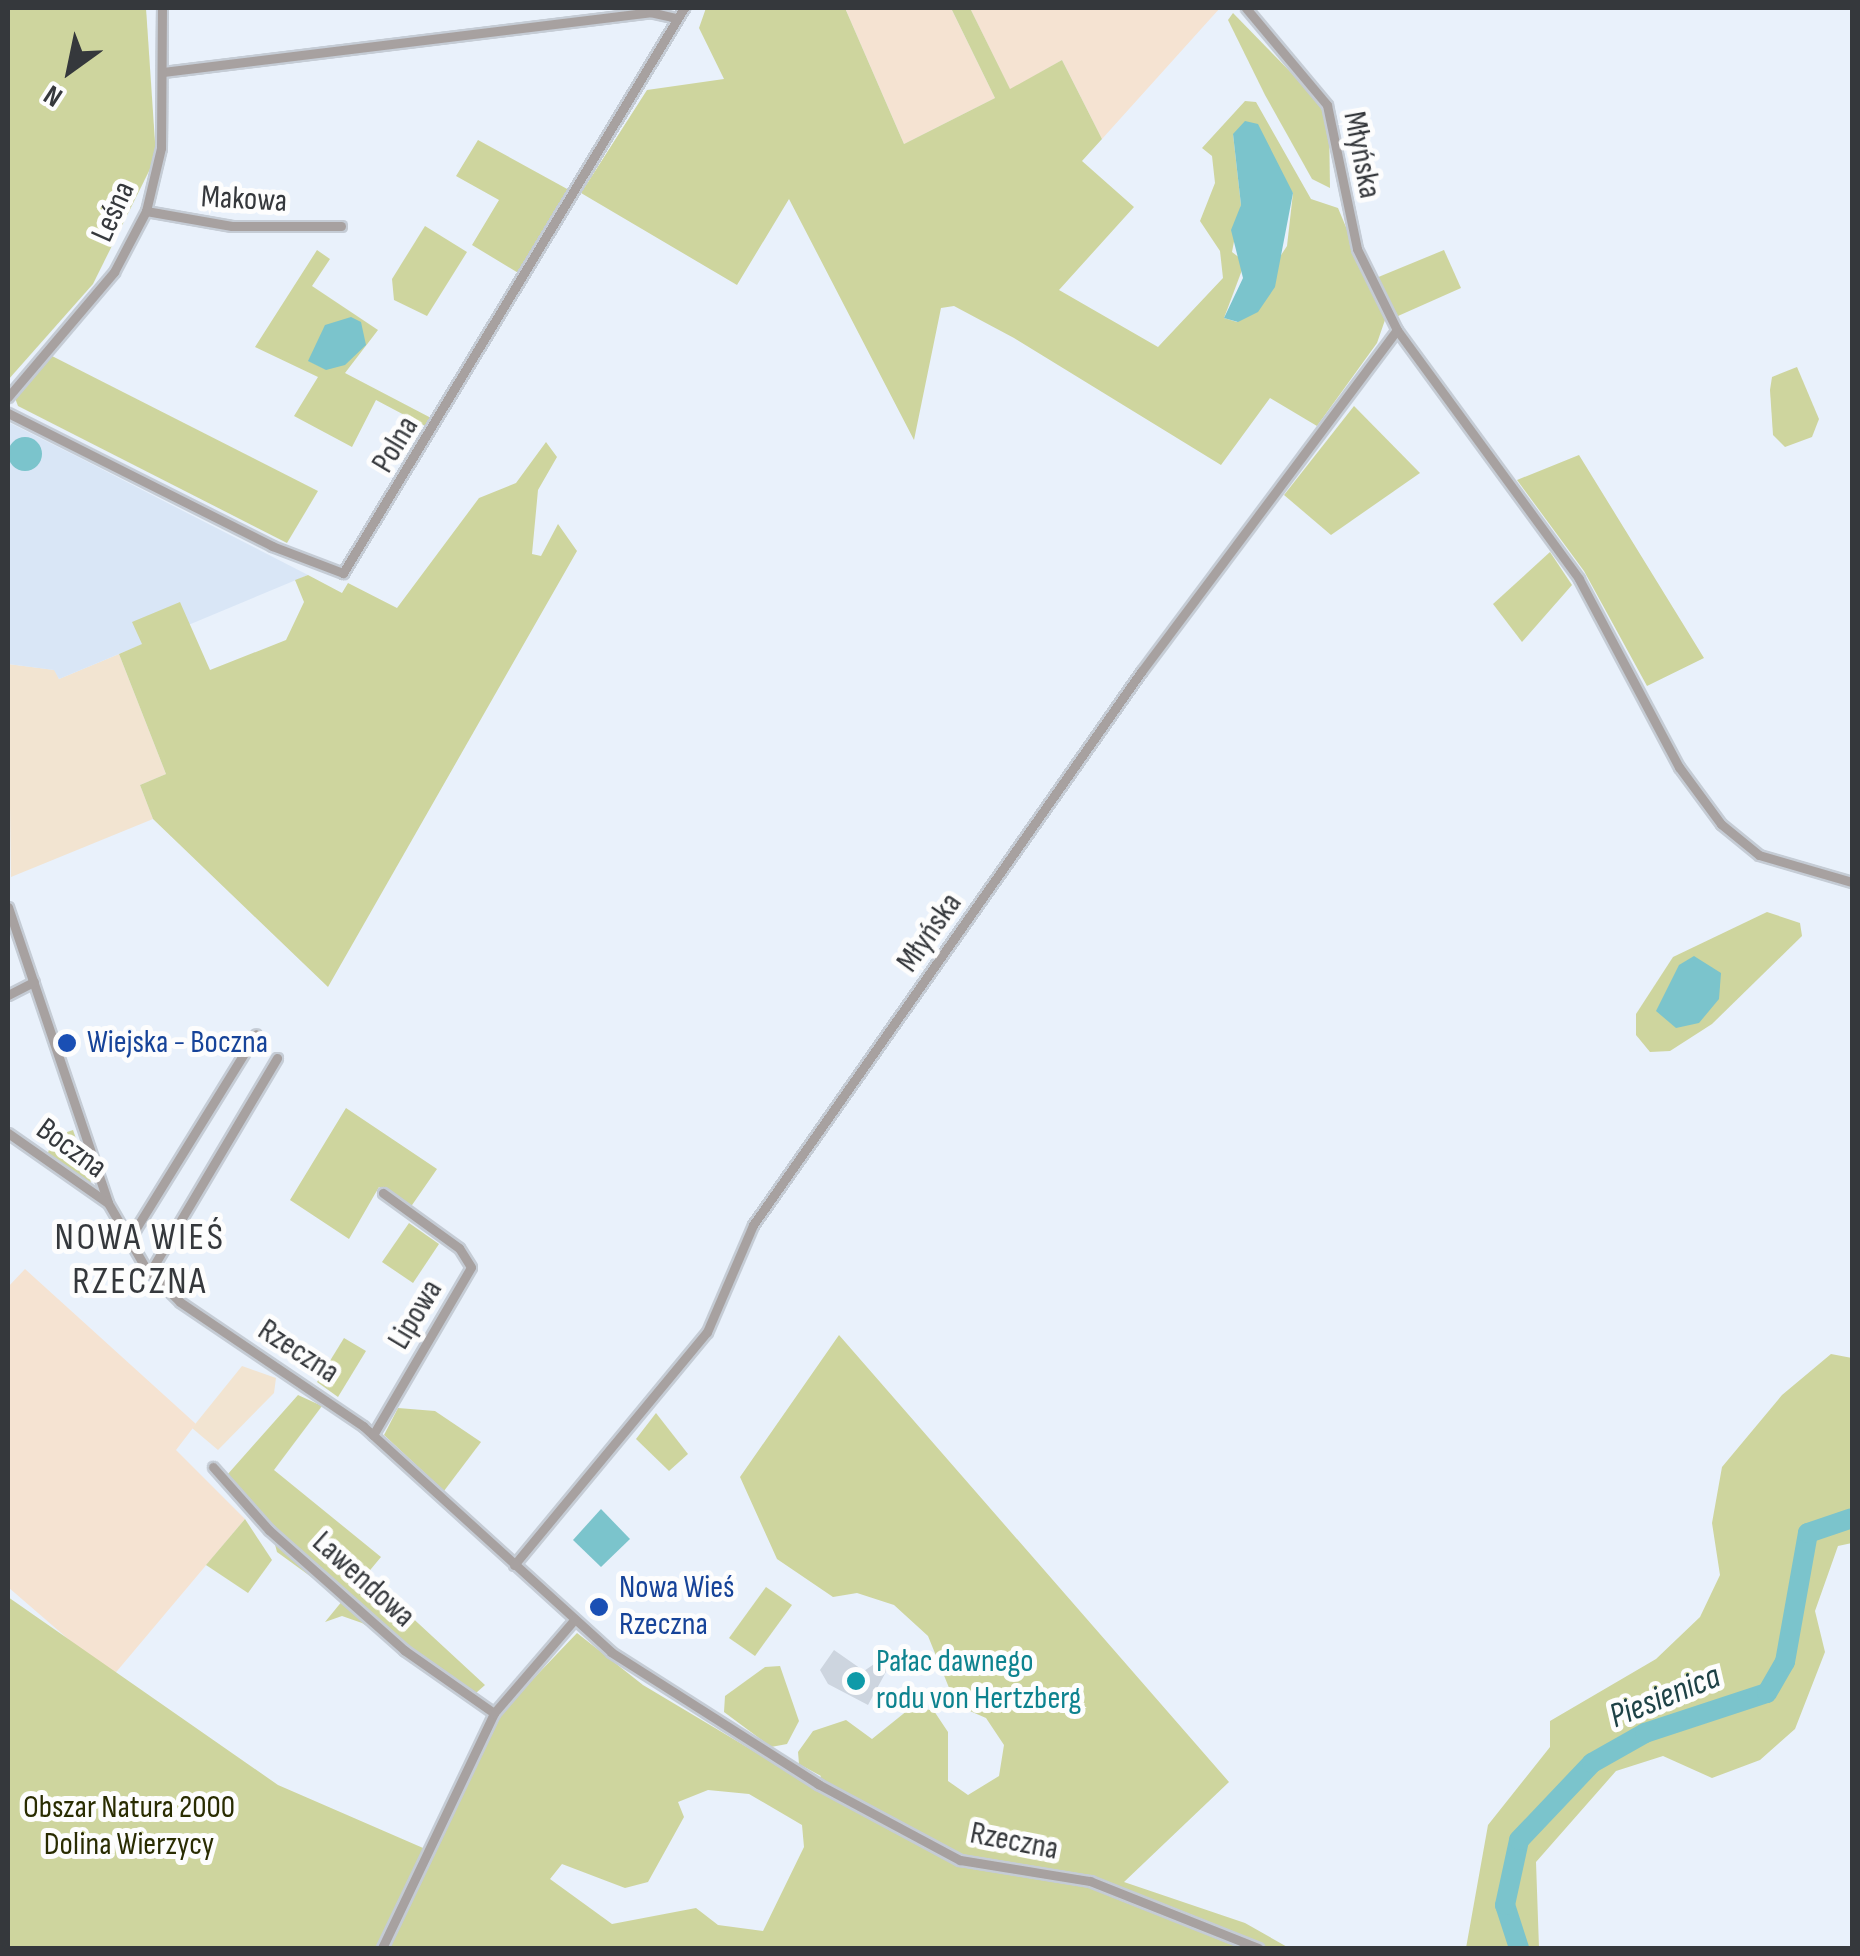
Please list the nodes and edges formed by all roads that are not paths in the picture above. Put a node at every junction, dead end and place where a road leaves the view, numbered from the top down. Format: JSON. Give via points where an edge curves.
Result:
{"nodes":[{"id":1,"x":162,"y":8,"type":"edge"},
{"id":2,"x":684,"y":8,"type":"edge"},
{"id":3,"x":1246,"y":8,"type":"edge"},
{"id":4,"x":676,"y":18,"type":"junction"},
{"id":5,"x":163,"y":72,"type":"junction"},
{"id":6,"x":146,"y":211,"type":"junction"},
{"id":7,"x":341,"y":226,"type":"dead end"},
{"id":8,"x":1398,"y":330,"type":"junction"},
{"id":9,"x":8,"y":397,"type":"edge"},
{"id":10,"x":8,"y":413,"type":"edge"},
{"id":11,"x":1852,"y":882,"type":"edge"},
{"id":12,"x":8,"y":907,"type":"edge"},
{"id":13,"x":34,"y":982,"type":"junction"},
{"id":14,"x":8,"y":995,"type":"edge"},
{"id":15,"x":256,"y":1034,"type":"dead end"},
{"id":16,"x":277,"y":1058,"type":"dead end"},
{"id":17,"x":8,"y":1133,"type":"edge"},
{"id":18,"x":383,"y":1193,"type":"dead end"},
{"id":19,"x":108,"y":1203,"type":"junction"},
{"id":20,"x":124,"y":1236,"type":"junction"},
{"id":21,"x":150,"y":1272,"type":"junction"},
{"id":22,"x":372,"y":1435,"type":"junction"},
{"id":23,"x":213,"y":1467,"type":"dead end"},
{"id":24,"x":514,"y":1566,"type":"junction"},
{"id":25,"x":574,"y":1620,"type":"junction"},
{"id":26,"x":494,"y":1713,"type":"junction"},
{"id":27,"x":382,"y":1948,"type":"edge"},
{"id":28,"x":1258,"y":1948,"type":"edge"}],
"edges":[{"from":1,"to":5,"type":"street","name":"Leśna"},
{"from":2,"to":4,"type":"street"},
{"from":3,"to":8,"type":"street","name":"Młyńska","via":[[1327,105],[1357,249]]},
{"from":4,"to":5,"type":"street","via":[[650,12]]},
{"from":4,"to":10,"type":"street","name":"Polna","via":[[344,573],[272,546]]},
{"from":5,"to":6,"type":"street","name":"Leśna","via":[[160,161]]},
{"from":6,"to":7,"type":"street","name":"Makowa","via":[[232,226]]},
{"from":6,"to":9,"type":"street","name":"Leśna","via":[[114,272]]},
{"from":8,"to":11,"type":"street","name":"Młyńska","via":[[1579,580],[1666,748],[1721,824],[1780,868]]},
{"from":8,"to":24,"type":"street","name":"Młyńska","via":[[1141,672],[752,1225],[708,1332]]},
{"from":12,"to":13,"type":"street","name":"Rzeczna"},
{"from":13,"to":14,"type":"street"},
{"from":13,"to":19,"type":"street","name":"Rzeczna"},
{"from":15,"to":20,"type":"street","via":[[136,1230]]},
{"from":16,"to":21,"type":"street"},
{"from":17,"to":19,"type":"street","name":"Boczna"},
{"from":18,"to":22,"type":"street","name":"Lipowa","via":[[459,1248],[470,1267]]},
{"from":19,"to":20,"type":"street","name":"Rzeczna"},
{"from":20,"to":21,"type":"street","name":"Rzeczna"},
{"from":21,"to":22,"type":"street","name":"Rzeczna","via":[[196,1314]]},
{"from":22,"to":24,"type":"street","name":"Rzeczna"},
{"from":23,"to":26,"type":"street","name":"Lawendowa","via":[[269,1530],[404,1650]]},
{"from":24,"to":25,"type":"street","name":"Rzeczna"},
{"from":25,"to":26,"type":"street"},
{"from":25,"to":28,"type":"street","name":"Rzeczna","via":[[642,1675],[960,1860],[1149,1899]]},
{"from":26,"to":27,"type":"street"}]}
